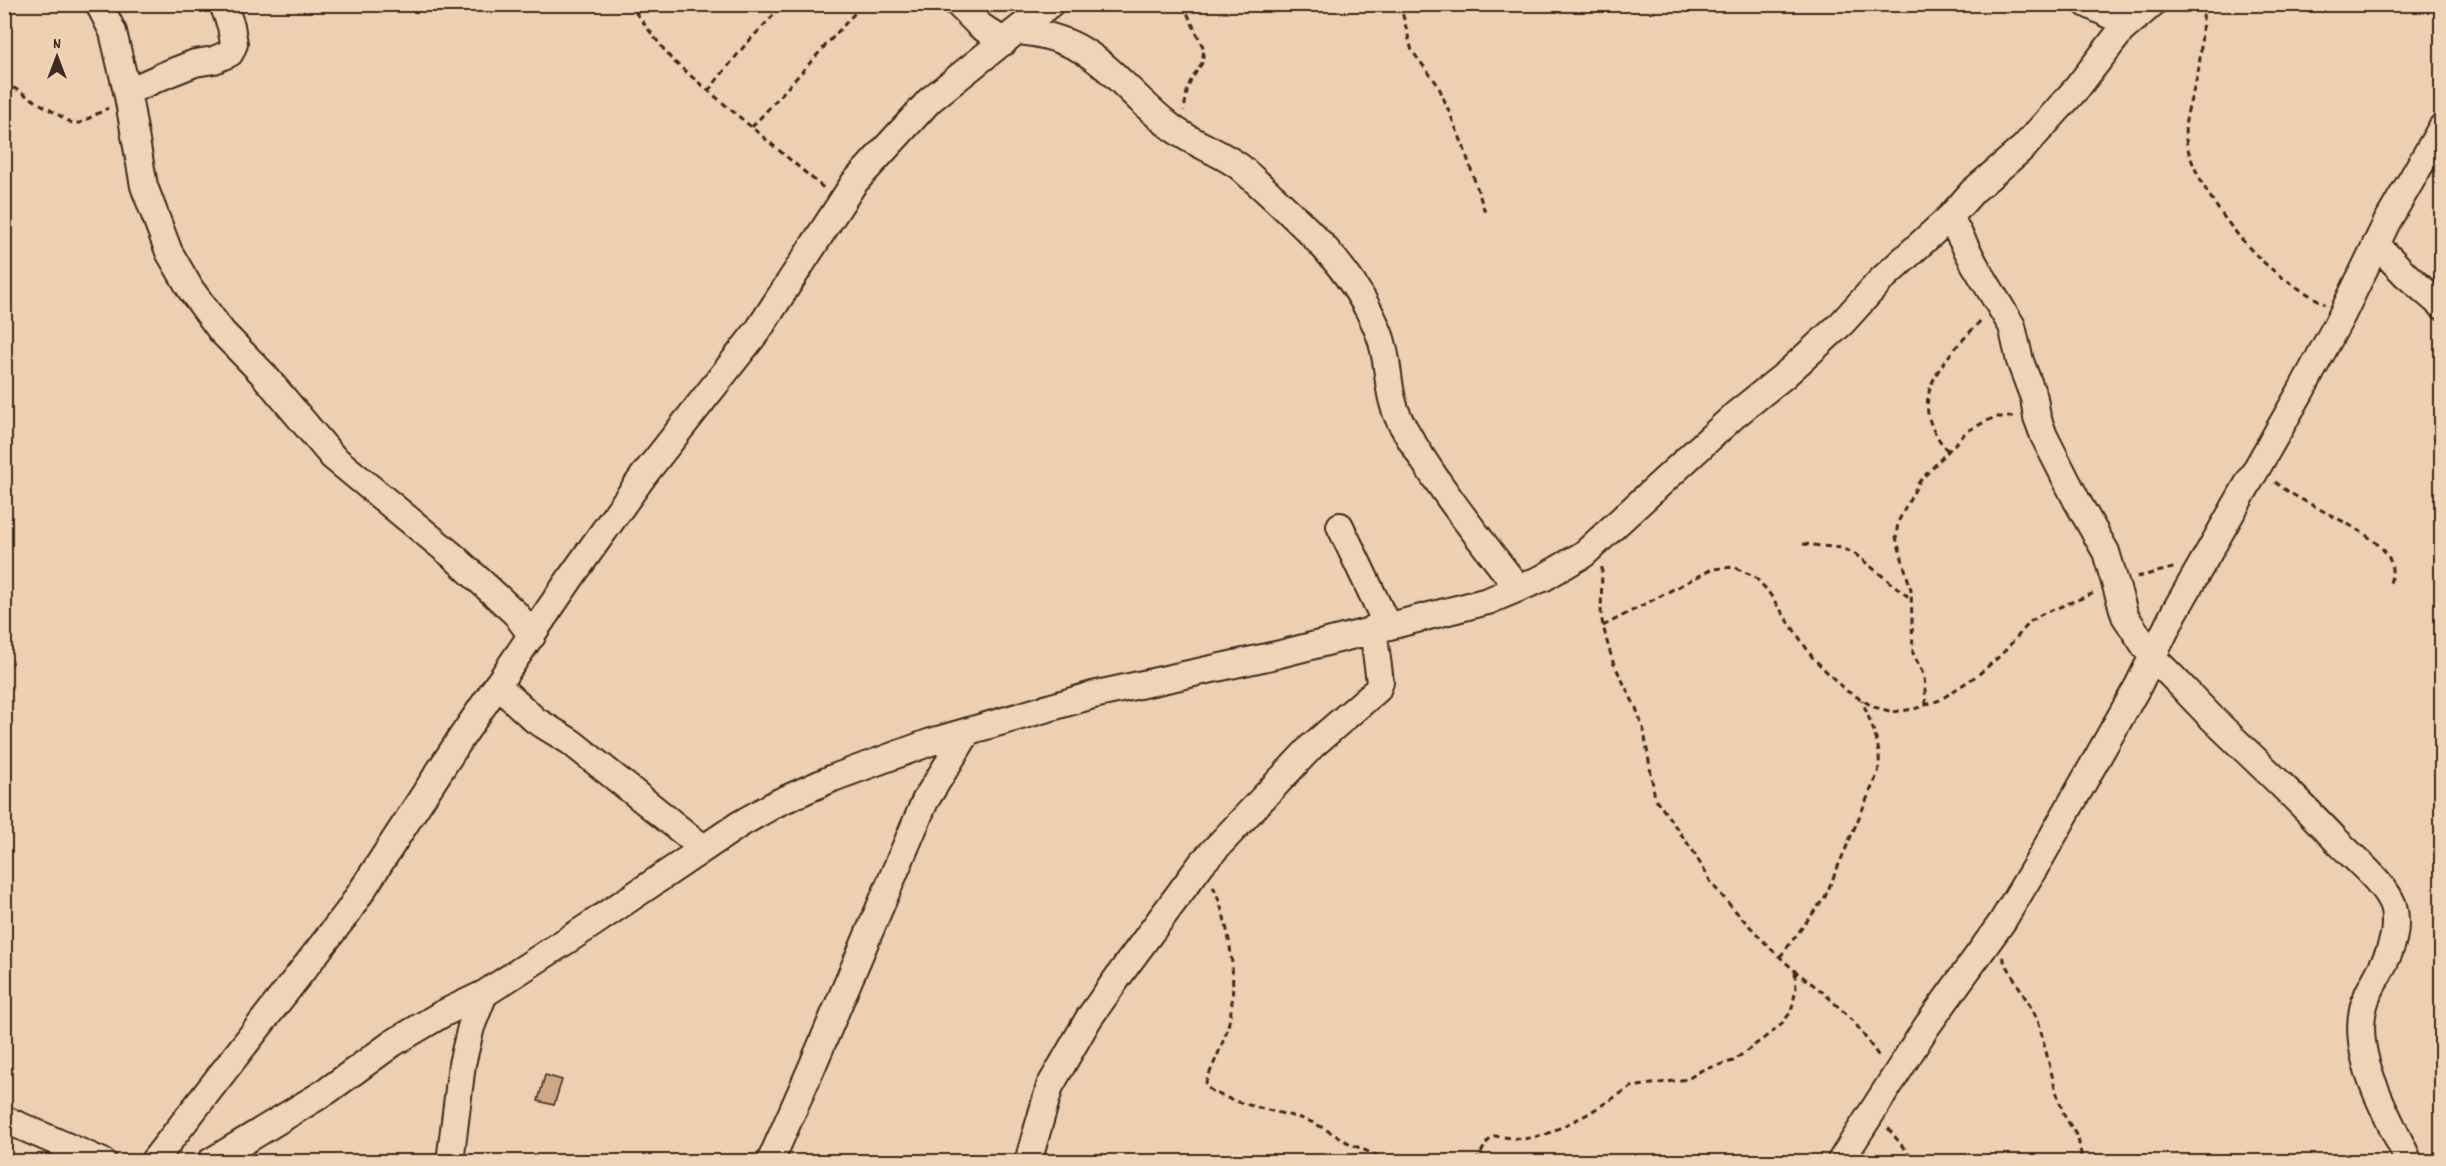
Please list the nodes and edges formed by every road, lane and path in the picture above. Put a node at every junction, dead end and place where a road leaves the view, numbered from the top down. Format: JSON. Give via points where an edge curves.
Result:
{"nodes":[{"id":1,"x":99,"y":4,"type":"edge"},
{"id":2,"x":223,"y":4,"type":"edge"},
{"id":3,"x":629,"y":4,"type":"edge"},
{"id":4,"x":784,"y":4,"type":"edge"},
{"id":5,"x":863,"y":4,"type":"edge"},
{"id":6,"x":958,"y":4,"type":"edge"},
{"id":7,"x":1050,"y":4,"type":"edge"},
{"id":8,"x":1184,"y":4,"type":"edge"},
{"id":9,"x":1400,"y":4,"type":"edge"},
{"id":10,"x":2087,"y":4,"type":"edge"},
{"id":11,"x":2152,"y":4,"type":"edge"},
{"id":12,"x":2205,"y":4,"type":"edge"},
{"id":13,"x":2129,"y":24,"type":"junction"},
{"id":14,"x":1011,"y":37,"type":"junction"},
{"id":15,"x":4,"y":81,"type":"edge"},
{"id":16,"x":708,"y":91,"type":"junction"},
{"id":17,"x":128,"y":95,"type":"junction"},
{"id":18,"x":752,"y":127,"type":"junction"},
{"id":19,"x":2442,"y":127,"type":"edge"},
{"id":20,"x":1182,"y":134,"type":"junction"},
{"id":21,"x":841,"y":203,"type":"junction"},
{"id":22,"x":1485,"y":212,"type":"dead end"},
{"id":23,"x":1950,"y":217,"type":"junction"},
{"id":24,"x":2376,"y":244,"type":"junction"},
{"id":25,"x":1998,"y":303,"type":"junction"},
{"id":26,"x":2442,"y":306,"type":"edge"},
{"id":27,"x":2342,"y":315,"type":"junction"},
{"id":28,"x":2037,"y":417,"type":"junction"},
{"id":29,"x":1948,"y":451,"type":"junction"},
{"id":30,"x":2260,"y":465,"type":"junction"},
{"id":31,"x":1340,"y":526,"type":"dead end"},
{"id":32,"x":1602,"y":538,"type":"junction"},
{"id":33,"x":1803,"y":544,"type":"dead end"},
{"id":34,"x":2202,"y":565,"type":"junction"},
{"id":35,"x":2390,"y":583,"type":"dead end"},
{"id":36,"x":2116,"y":585,"type":"junction"},
{"id":37,"x":1518,"y":588,"type":"junction"},
{"id":38,"x":1911,"y":599,"type":"junction"},
{"id":39,"x":1603,"y":626,"type":"junction"},
{"id":40,"x":1380,"y":627,"type":"junction"},
{"id":41,"x":532,"y":636,"type":"junction"},
{"id":42,"x":2152,"y":657,"type":"junction"},
{"id":43,"x":497,"y":685,"type":"junction"},
{"id":44,"x":1861,"y":699,"type":"junction"},
{"id":45,"x":1926,"y":705,"type":"junction"},
{"id":46,"x":967,"y":733,"type":"junction"},
{"id":47,"x":703,"y":848,"type":"junction"},
{"id":48,"x":1202,"y":863,"type":"junction"},
{"id":49,"x":1991,"y":938,"type":"junction"},
{"id":50,"x":1780,"y":957,"type":"junction"},
{"id":51,"x":1795,"y":971,"type":"junction"},
{"id":52,"x":484,"y":994,"type":"junction"},
{"id":53,"x":1894,"y":1078,"type":"junction"},
{"id":54,"x":1871,"y":1113,"type":"junction"},
{"id":55,"x":4,"y":1119,"type":"edge"},
{"id":56,"x":103,"y":1161,"type":"edge"},
{"id":57,"x":153,"y":1161,"type":"edge"},
{"id":58,"x":210,"y":1161,"type":"edge"},
{"id":59,"x":450,"y":1161,"type":"edge"},
{"id":60,"x":770,"y":1161,"type":"edge"},
{"id":61,"x":1028,"y":1161,"type":"edge"},
{"id":62,"x":1392,"y":1161,"type":"edge"},
{"id":63,"x":1476,"y":1161,"type":"edge"},
{"id":64,"x":1840,"y":1161,"type":"edge"},
{"id":65,"x":1915,"y":1161,"type":"edge"},
{"id":66,"x":2074,"y":1161,"type":"edge"},
{"id":67,"x":2409,"y":1161,"type":"edge"}],
"edges":[{"from":1,"to":17,"type":"street","via":[[113,32]]},
{"from":2,"to":17,"type":"street","via":[[234,44],[230,53],[167,74]]},
{"from":3,"to":16,"type":"path","via":[[672,60]]},
{"from":4,"to":16,"type":"path"},
{"from":5,"to":18,"type":"path"},
{"from":6,"to":14,"type":"street","via":[[978,25]]},
{"from":7,"to":14,"type":"street"},
{"from":8,"to":20,"type":"path","via":[[1204,49],[1202,63],[1187,91]]},
{"from":9,"to":22,"type":"path","via":[[1412,51],[1438,85]]},
{"from":10,"to":13,"type":"street"},
{"from":11,"to":13,"type":"street"},
{"from":12,"to":27,"type":"path","via":[[2198,73],[2185,123],[2193,162],[2215,201],[2254,252],[2275,272]]},
{"from":13,"to":23,"type":"street","via":[[2025,147],[1973,191]]},
{"from":14,"to":20,"type":"street","via":[[1054,37],[1079,46]]},
{"from":14,"to":21,"type":"street","via":[[930,100],[854,183]]},
{"from":15,"to":17,"type":"path","via":[[72,123],[80,123]]},
{"from":16,"to":18,"type":"path"},
{"from":17,"to":41,"type":"street","via":[[144,186],[169,252],[190,290],[222,332],[333,457],[453,556],[516,614]]},
{"from":18,"to":21,"type":"path"},
{"from":19,"to":24,"type":"street"},
{"from":20,"to":37,"type":"street","via":[[1240,167],[1321,241],[1339,265],[1380,335],[1389,366],[1388,383],[1400,419],[1451,501]]},
{"from":21,"to":41,"type":"street","via":[[759,329],[644,475]]},
{"from":23,"to":25,"type":"street"},
{"from":23,"to":32,"type":"street","via":[[1881,280],[1842,323]]},
{"from":24,"to":26,"type":"street"},
{"from":24,"to":27,"type":"street"},
{"from":25,"to":28,"type":"street","via":[[2012,326]]},
{"from":25,"to":29,"type":"path","via":[[1942,362],[1931,387],[1927,412],[1930,426]]},
{"from":27,"to":30,"type":"street"},
{"from":28,"to":29,"type":"path","via":[[1995,417],[1967,431]]},
{"from":28,"to":36,"type":"street","via":[[2076,501],[2106,552]]},
{"from":29,"to":38,"type":"path","via":[[1919,482],[1898,522],[1896,537]]},
{"from":30,"to":34,"type":"street"},
{"from":30,"to":35,"type":"path","via":[[2283,489],[2378,546],[2392,567]]},
{"from":31,"to":40,"type":"street"},
{"from":32,"to":37,"type":"street","via":[[1584,554]]},
{"from":32,"to":39,"type":"path"},
{"from":33,"to":38,"type":"path","via":[[1842,548],[1855,554]]},
{"from":34,"to":36,"type":"path","via":[[2153,572]]},
{"from":34,"to":42,"type":"street"},
{"from":36,"to":42,"type":"street","via":[[2125,616]]},
{"from":36,"to":45,"type":"path","via":[[2042,614],[1979,674]]},
{"from":37,"to":40,"type":"street","via":[[1488,601]]},
{"from":38,"to":45,"type":"path","via":[[1912,645],[1924,676]]},
{"from":39,"to":44,"type":"path","via":[[1712,569],[1733,567],[1754,576],[1813,658],[1845,690]]},
{"from":39,"to":50,"type":"path","via":[[1613,662],[1644,731],[1655,798],[1712,884]]},
{"from":40,"to":46,"type":"street","via":[[1094,695]]},
{"from":40,"to":48,"type":"street","via":[[1377,690],[1312,746]]},
{"from":41,"to":43,"type":"street"},
{"from":42,"to":49,"type":"street","via":[[2047,848]]},
{"from":42,"to":67,"type":"street","via":[[2305,807],[2391,902],[2395,923],[2392,946],[2368,994],[2360,1030],[2374,1083]]},
{"from":43,"to":47,"type":"street","via":[[535,720],[571,742]]},
{"from":43,"to":57,"type":"street","via":[[348,912]]},
{"from":44,"to":45,"type":"path","via":[[1893,712]]},
{"from":44,"to":50,"type":"path","via":[[1879,748],[1878,773],[1825,897]]},
{"from":46,"to":47,"type":"street","via":[[833,778],[777,803]]},
{"from":46,"to":60,"type":"street","via":[[925,801]]},
{"from":47,"to":52,"type":"street"},
{"from":48,"to":61,"type":"street","via":[[1089,1018],[1050,1086]]},
{"from":48,"to":62,"type":"path","via":[[1217,894],[1231,957],[1229,1020],[1207,1087],[1312,1123]]},
{"from":49,"to":53,"type":"street"},
{"from":49,"to":66,"type":"path","via":[[2038,1020],[2064,1115],[2078,1138],[2081,1154]]},
{"from":50,"to":51,"type":"path"},
{"from":51,"to":53,"type":"path","via":[[1855,1023]]},
{"from":51,"to":63,"type":"path","via":[[1791,1012],[1779,1027],[1733,1060],[1688,1079],[1631,1088],[1545,1136],[1494,1136]]},
{"from":52,"to":58,"type":"street","via":[[393,1043],[327,1091]]},
{"from":52,"to":59,"type":"street","via":[[462,1064]]},
{"from":53,"to":54,"type":"street"},
{"from":54,"to":64,"type":"street"},
{"from":54,"to":65,"type":"path"},
{"from":55,"to":56,"type":"street"}]}
